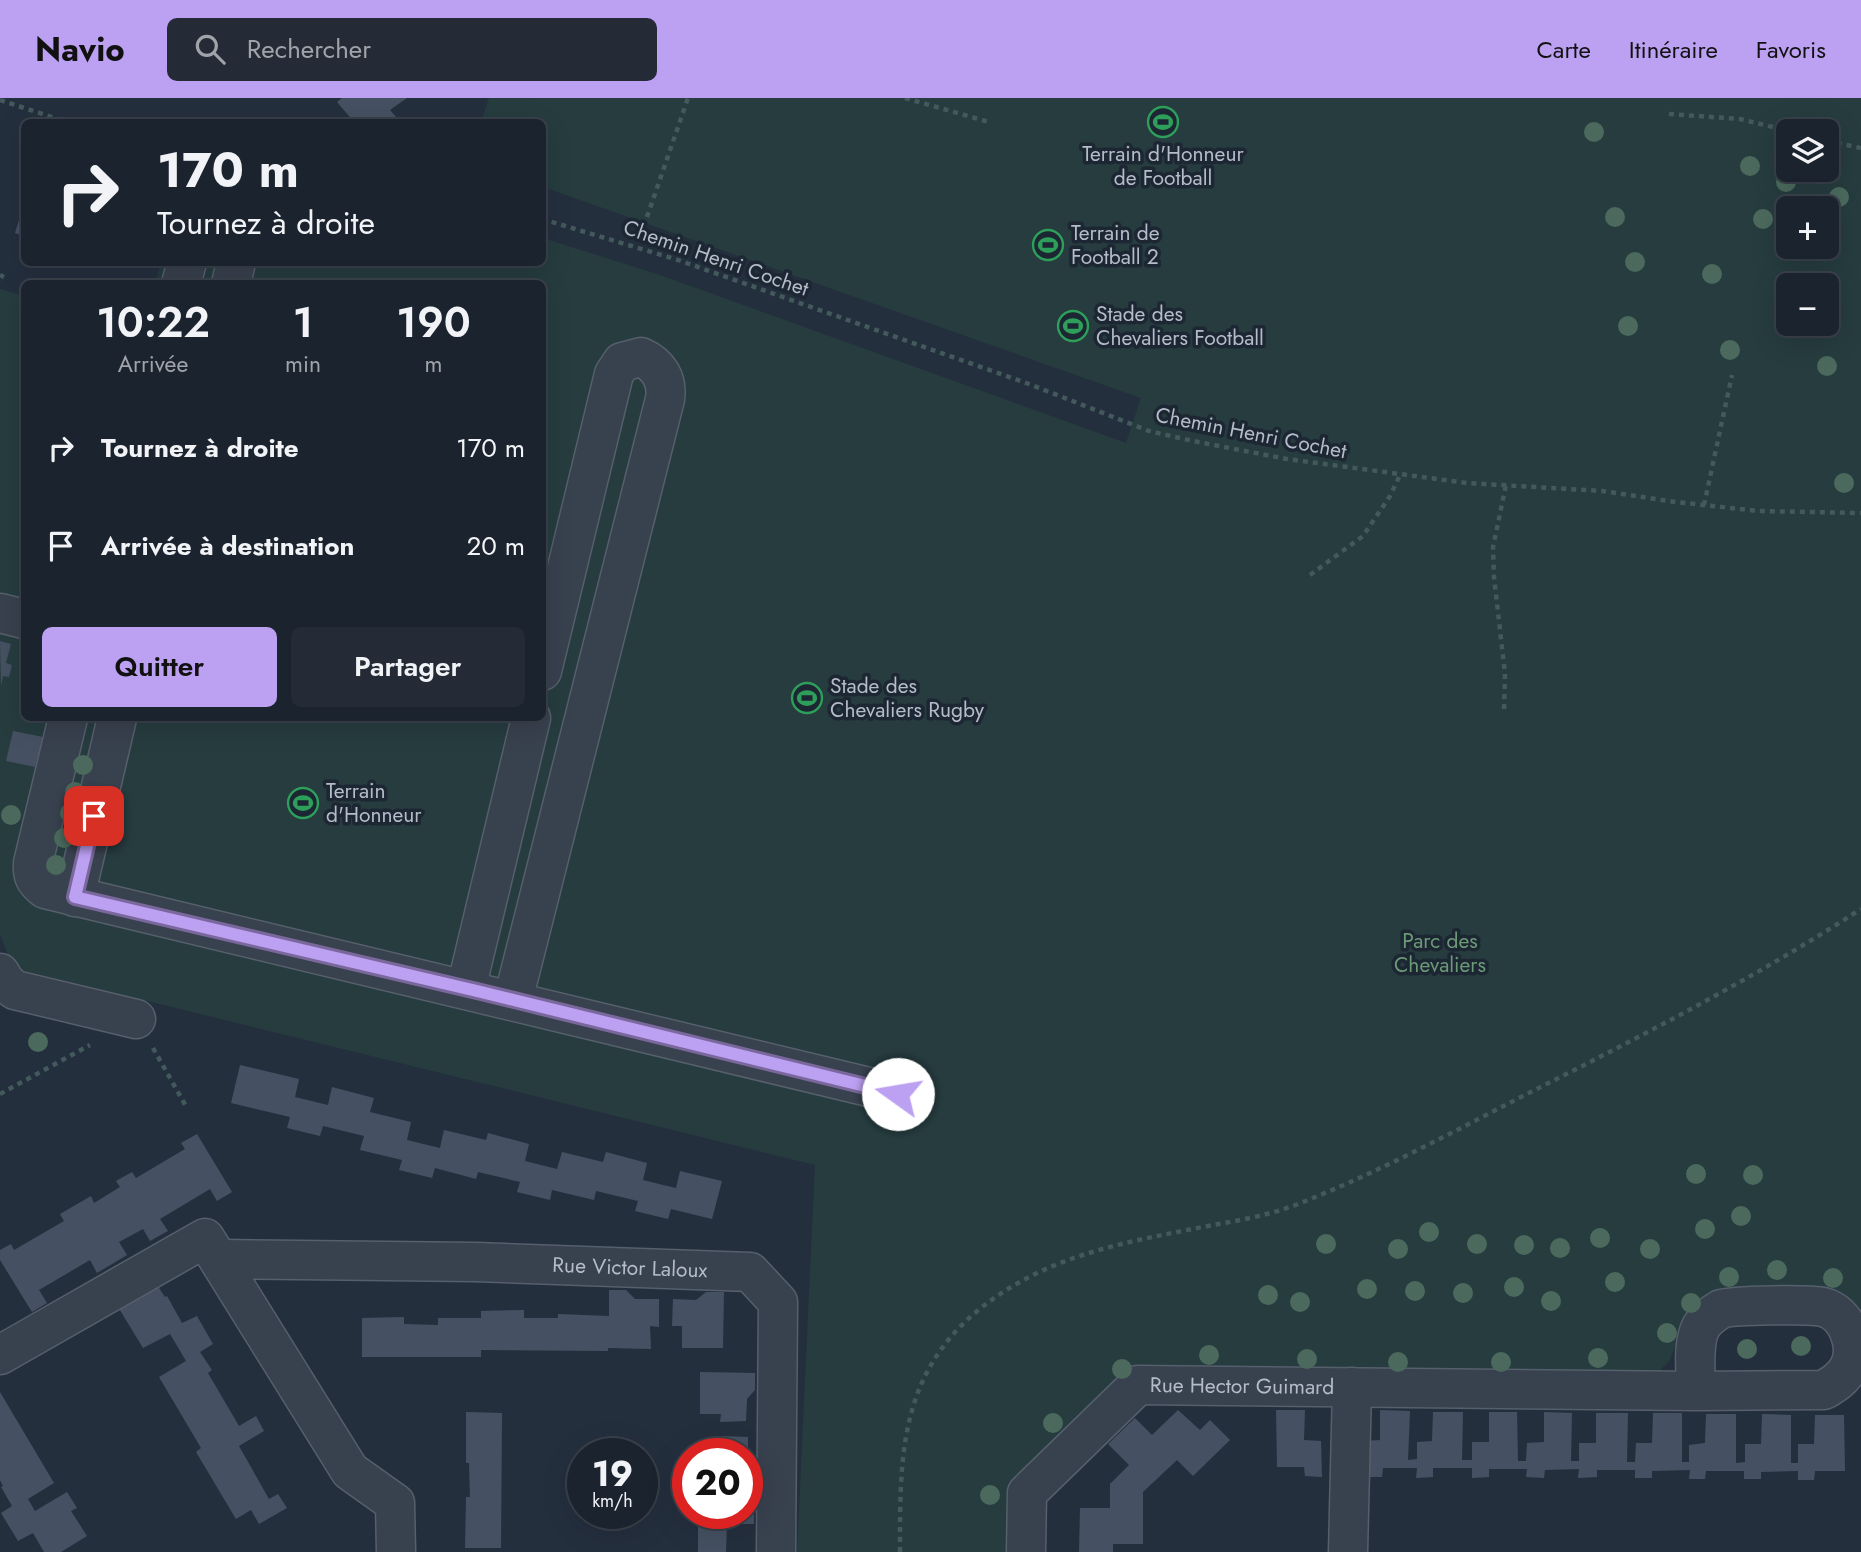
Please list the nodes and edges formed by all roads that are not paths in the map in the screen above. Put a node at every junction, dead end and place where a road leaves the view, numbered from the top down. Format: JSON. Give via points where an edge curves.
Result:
{"nodes":[{"id":1,"x":0,"y":613,"type":"edge"},
{"id":2,"x":21,"y":618,"type":"edge"},
{"id":3,"x":546,"y":654,"type":"edge"},
{"id":4,"x":116,"y":721,"type":"edge"},
{"id":5,"x":530,"y":721,"type":"edge"},
{"id":6,"x":74,"y":723,"type":"edge"},
{"id":7,"x":75,"y":897,"type":"junction"},
{"id":8,"x":0,"y":973,"type":"edge"},
{"id":9,"x":466,"y":989,"type":"junction"},
{"id":10,"x":513,"y":1000,"type":"junction"},
{"id":11,"x":136,"y":1019,"type":"road end"},
{"id":12,"x":898,"y":1094,"type":"dead end"},
{"id":13,"x":219,"y":1259,"type":"junction"},
{"id":14,"x":0,"y":1355,"type":"edge"},
{"id":15,"x":1352,"y":1387,"type":"junction"},
{"id":16,"x":1696,"y":1391,"type":"dead end"},
{"id":17,"x":396,"y":1552,"type":"edge"},
{"id":18,"x":776,"y":1552,"type":"edge"},
{"id":19,"x":1026,"y":1552,"type":"edge"},
{"id":20,"x":1348,"y":1552,"type":"edge"}],
"edges":[{"from":1,"to":2,"type":"street"},
{"from":3,"to":10,"type":"street","via":[[614,374],[622,362],[641,358],[654,364],[662,376],[665,399]]},
{"from":4,"to":7,"type":"street"},
{"from":5,"to":9,"type":"street"},
{"from":6,"to":7,"type":"street","via":[[32,874],[45,889]]},
{"from":7,"to":9,"type":"street"},
{"from":8,"to":11,"type":"street","via":[[15,990]]},
{"from":9,"to":10,"type":"street"},
{"from":10,"to":12,"type":"street"},
{"from":13,"to":14,"type":"street","via":[[205,1238]]},
{"from":13,"to":17,"type":"street","via":[[350,1471],[395,1503]]},
{"from":13,"to":18,"type":"street","name":"Rue Victor Laloux","via":[[750,1272],[778,1302]]},
{"from":15,"to":16,"type":"street","name":"Rue Hector Guimard"},
{"from":15,"to":19,"type":"street","name":"Rue Hector Guimard","via":[[1139,1385],[1027,1493]]},
{"from":15,"to":20,"type":"street","name":"Rue Hector Guimard"}]}
